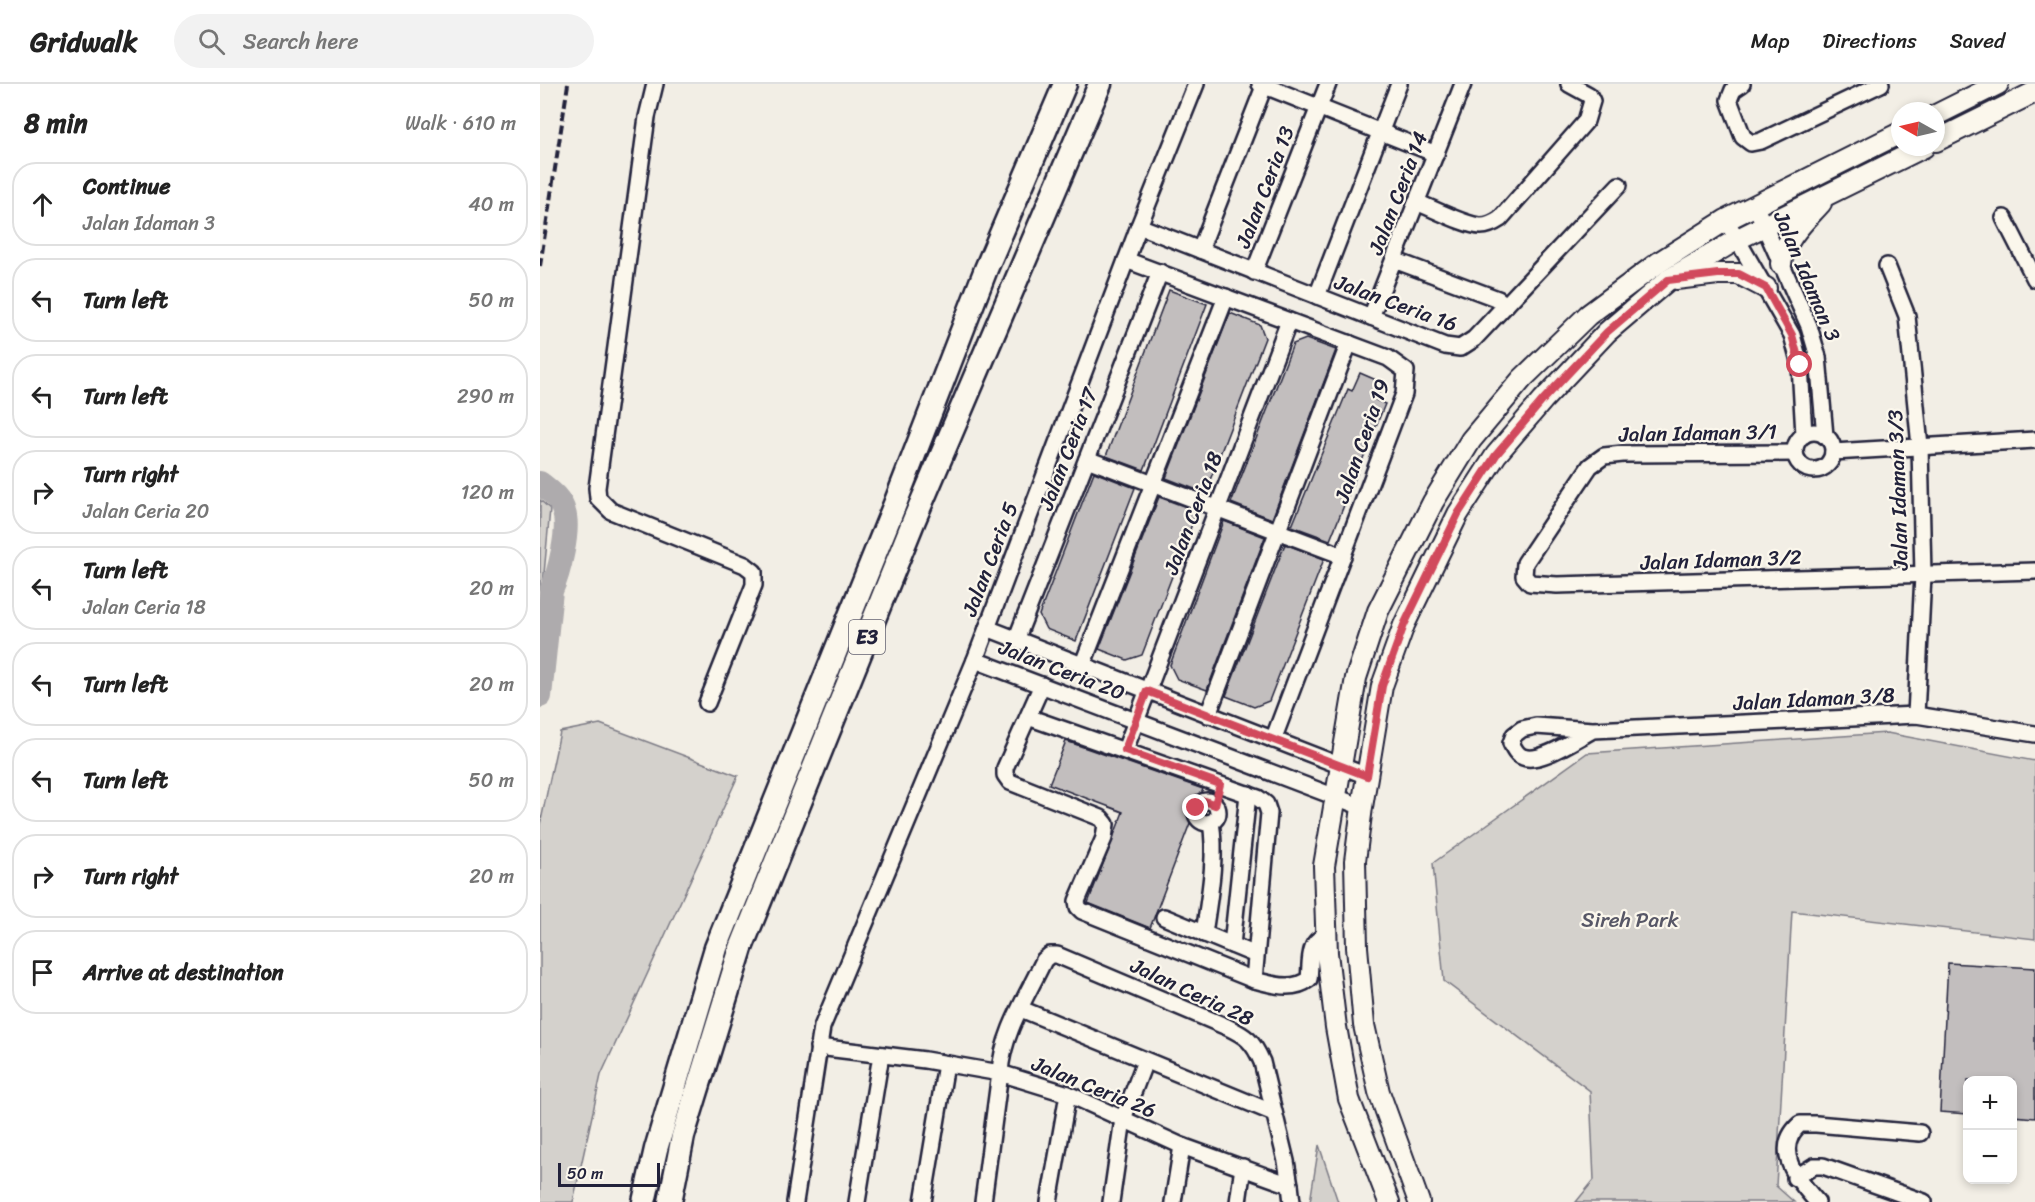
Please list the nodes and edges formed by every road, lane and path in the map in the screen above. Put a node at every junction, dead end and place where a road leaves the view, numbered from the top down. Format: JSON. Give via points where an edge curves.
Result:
{"nodes":[{"id":1,"x":655,"y":84,"type":"edge"},
{"id":2,"x":1065,"y":84,"type":"edge"},
{"id":3,"x":1100,"y":84,"type":"edge"},
{"id":4,"x":1196,"y":84,"type":"edge"},
{"id":5,"x":1328,"y":84,"type":"edge"},
{"id":6,"x":1400,"y":84,"type":"edge"},
{"id":7,"x":1463,"y":84,"type":"edge"},
{"id":8,"x":1569,"y":84,"type":"edge"},
{"id":9,"x":1742,"y":84,"type":"edge"},
{"id":10,"x":1881,"y":84,"type":"edge"},
{"id":11,"x":1998,"y":84,"type":"edge"},
{"id":12,"x":1263,"y":85,"type":"edge"},
{"id":13,"x":2035,"y":92,"type":"edge"},
{"id":14,"x":1319,"y":107,"type":"junction"},
{"id":15,"x":1945,"y":110,"type":"edge"},
{"id":16,"x":1381,"y":132,"type":"junction"},
{"id":17,"x":1945,"y":137,"type":"edge"},
{"id":18,"x":1891,"y":138,"type":"edge"},
{"id":19,"x":1436,"y":154,"type":"junction"},
{"id":20,"x":1906,"y":156,"type":"edge"},
{"id":21,"x":1619,"y":185,"type":"dead end"},
{"id":22,"x":1829,"y":194,"type":"junction"},
{"id":23,"x":1416,"y":202,"type":"junction"},
{"id":24,"x":1755,"y":206,"type":"junction"},
{"id":25,"x":2004,"y":218,"type":"dead end"},
{"id":26,"x":1726,"y":220,"type":"junction"},
{"id":27,"x":1139,"y":226,"type":"junction"},
{"id":28,"x":1764,"y":226,"type":"junction"},
{"id":29,"x":1738,"y":239,"type":"junction"},
{"id":30,"x":1200,"y":250,"type":"junction"},
{"id":31,"x":1126,"y":260,"type":"junction"},
{"id":32,"x":1394,"y":260,"type":"junction"},
{"id":33,"x":1781,"y":264,"type":"junction"},
{"id":34,"x":1887,"y":266,"type":"dead end"},
{"id":35,"x":1160,"y":272,"type":"junction"},
{"id":36,"x":1254,"y":272,"type":"junction"},
{"id":37,"x":2035,"y":279,"type":"edge"},
{"id":38,"x":1668,"y":280,"type":"junction"},
{"id":39,"x":1766,"y":288,"type":"junction"},
{"id":40,"x":1317,"y":296,"type":"junction"},
{"id":41,"x":1226,"y":297,"type":"junction"},
{"id":42,"x":1506,"y":305,"type":"junction"},
{"id":43,"x":1371,"y":317,"type":"junction"},
{"id":44,"x":1289,"y":321,"type":"junction"},
{"id":45,"x":1349,"y":343,"type":"junction"},
{"id":46,"x":1804,"y":435,"type":"junction"},
{"id":47,"x":1826,"y":436,"type":"junction"},
{"id":48,"x":2035,"y":440,"type":"edge"},
{"id":49,"x":1920,"y":446,"type":"junction"},
{"id":50,"x":1833,"y":452,"type":"junction"},
{"id":51,"x":1795,"y":453,"type":"junction"},
{"id":52,"x":1087,"y":459,"type":"junction"},
{"id":53,"x":1153,"y":484,"type":"junction"},
{"id":54,"x":1217,"y":508,"type":"junction"},
{"id":55,"x":1278,"y":531,"type":"junction"},
{"id":56,"x":1343,"y":556,"type":"junction"},
{"id":57,"x":2035,"y":570,"type":"edge"},
{"id":58,"x":1923,"y":575,"type":"junction"},
{"id":59,"x":1524,"y":576,"type":"joint"},
{"id":60,"x":987,"y":628,"type":"junction"},
{"id":61,"x":1016,"y":640,"type":"junction"},
{"id":62,"x":975,"y":660,"type":"junction"},
{"id":63,"x":1082,"y":666,"type":"junction"},
{"id":64,"x":1042,"y":685,"type":"junction"},
{"id":65,"x":1147,"y":691,"type":"junction"},
{"id":66,"x":707,"y":703,"type":"dead end"},
{"id":67,"x":1208,"y":715,"type":"junction"},
{"id":68,"x":1916,"y":715,"type":"junction"},
{"id":69,"x":1028,"y":717,"type":"junction"},
{"id":70,"x":1136,"y":721,"type":"junction"},
{"id":71,"x":1593,"y":730,"type":"dead end"},
{"id":72,"x":2035,"y":734,"type":"edge"},
{"id":73,"x":1273,"y":740,"type":"junction"},
{"id":74,"x":1125,"y":750,"type":"junction"},
{"id":75,"x":1341,"y":766,"type":"junction"},
{"id":76,"x":1367,"y":776,"type":"junction"},
{"id":77,"x":1220,"y":784,"type":"junction"},
{"id":78,"x":1248,"y":794,"type":"junction"},
{"id":79,"x":1336,"y":797,"type":"junction"},
{"id":80,"x":1362,"y":807,"type":"junction"},
{"id":81,"x":1164,"y":917,"type":"dead end"},
{"id":82,"x":1204,"y":934,"type":"junction"},
{"id":83,"x":1326,"y":937,"type":"junction"},
{"id":84,"x":1232,"y":945,"type":"junction"},
{"id":85,"x":1256,"y":955,"type":"junction"},
{"id":86,"x":1254,"y":980,"type":"junction"},
{"id":87,"x":1021,"y":1009,"type":"junction"},
{"id":88,"x":818,"y":1047,"type":"junction"},
{"id":89,"x":880,"y":1055,"type":"junction"},
{"id":90,"x":1145,"y":1061,"type":"junction"},
{"id":91,"x":946,"y":1065,"type":"junction"},
{"id":92,"x":1000,"y":1074,"type":"junction"},
{"id":93,"x":1068,"y":1094,"type":"junction"},
{"id":94,"x":1274,"y":1113,"type":"junction"},
{"id":95,"x":1123,"y":1119,"type":"junction"},
{"id":96,"x":1920,"y":1133,"type":"dead end"},
{"id":97,"x":1182,"y":1146,"type":"junction"},
{"id":98,"x":1243,"y":1167,"type":"junction"},
{"id":99,"x":1796,"y":1178,"type":"junction"},
{"id":100,"x":1290,"y":1185,"type":"junction"},
{"id":101,"x":644,"y":1202,"type":"edge"},
{"id":102,"x":670,"y":1202,"type":"edge"},
{"id":103,"x":795,"y":1202,"type":"edge"},
{"id":104,"x":857,"y":1202,"type":"edge"},
{"id":105,"x":923,"y":1202,"type":"edge"},
{"id":106,"x":983,"y":1202,"type":"edge"},
{"id":107,"x":1049,"y":1202,"type":"edge"},
{"id":108,"x":1111,"y":1202,"type":"edge"},
{"id":109,"x":1173,"y":1202,"type":"edge"},
{"id":110,"x":1238,"y":1202,"type":"edge"},
{"id":111,"x":1292,"y":1202,"type":"edge"},
{"id":112,"x":1389,"y":1202,"type":"edge"},
{"id":113,"x":1419,"y":1202,"type":"edge"},
{"id":114,"x":1817,"y":1202,"type":"edge"},
{"id":115,"x":1924,"y":1202,"type":"edge"}],
"edges":[{"from":1,"to":66,"type":"street","via":[[647,117],[597,488],[598,498],[611,511],[754,572],[754,585]]},
{"from":2,"to":101,"type":"highway","number":"E3","via":[[987,268],[716,948]]},
{"from":3,"to":102,"type":"highway","number":"E3","via":[[914,520],[741,948],[683,1136]]},
{"from":4,"to":27,"type":"street","name":"Jalan Ceria 5"},
{"from":5,"to":14,"type":"street","name":"Jalan Ceria 13"},
{"from":6,"to":16,"type":"street"},
{"from":7,"to":19,"type":"street","name":"Jalan Ceria 14"},
{"from":8,"to":23,"type":"street","via":[[1589,95],[1592,101],[1586,121],[1500,219],[1482,226],[1472,224]]},
{"from":9,"to":10,"type":"street","via":[[1732,90],[1729,100],[1743,137],[1751,143]]},
{"from":11,"to":15,"type":"main road"},
{"from":12,"to":14,"type":"street"},
{"from":12,"to":30,"type":"street"},
{"from":13,"to":17,"type":"main road"},
{"from":14,"to":16,"type":"street"},
{"from":14,"to":36,"type":"street","name":"Jalan Ceria 13"},
{"from":16,"to":19,"type":"street"},
{"from":16,"to":40,"type":"street"},
{"from":18,"to":24,"type":"main road"},
{"from":19,"to":23,"type":"street","name":"Jalan Ceria 14"},
{"from":20,"to":22,"type":"main road"},
{"from":21,"to":42,"type":"street","name":"Jalan Ceria 16"},
{"from":22,"to":28,"type":"main road"},
{"from":22,"to":33,"type":"main road","via":[[1789,239]]},
{"from":23,"to":32,"type":"street","name":"Jalan Ceria 14"},
{"from":24,"to":26,"type":"main road"},
{"from":24,"to":28,"type":"street","name":"Jalan Idaman 3"},
{"from":25,"to":37,"type":"street"},
{"from":26,"to":29,"type":"street","name":"Jalan Idaman 3"},
{"from":26,"to":75,"type":"main road","via":[[1658,263],[1588,315],[1522,379],[1471,440],[1433,502],[1378,611],[1356,678]]},
{"from":27,"to":30,"type":"street","name":"Jalan Ceria 16"},
{"from":27,"to":31,"type":"street","name":"Jalan Ceria 5"},
{"from":28,"to":29,"type":"main road"},
{"from":28,"to":33,"type":"street","name":"Jalan Idaman 3"},
{"from":29,"to":38,"type":"main road"},
{"from":29,"to":39,"type":"street","name":"Jalan Idaman 3"},
{"from":30,"to":36,"type":"street","name":"Jalan Ceria 16"},
{"from":31,"to":35,"type":"street","name":"Jalan Ceria 19"},
{"from":31,"to":60,"type":"street","name":"Jalan Ceria 5"},
{"from":32,"to":42,"type":"street"},
{"from":32,"to":43,"type":"street","name":"Jalan Ceria 14"},
{"from":33,"to":47,"type":"street","name":"Jalan Idaman 3","via":[[1809,326],[1818,357]]},
{"from":34,"to":49,"type":"street","name":"Jalan Idaman 3/3","via":[[1907,316]]},
{"from":35,"to":41,"type":"street","name":"Jalan Ceria 19"},
{"from":35,"to":52,"type":"street","name":"Jalan Ceria 17"},
{"from":36,"to":40,"type":"street","name":"Jalan Ceria 16"},
{"from":38,"to":39,"type":"main road","via":[[1729,273],[1747,277]]},
{"from":38,"to":76,"type":"main road","via":[[1607,332],[1543,400],[1496,455],[1458,514],[1404,625],[1382,686]]},
{"from":39,"to":46,"type":"street","name":"Jalan Idaman 3","via":[[1795,345]]},
{"from":40,"to":43,"type":"street","name":"Jalan Ceria 16"},
{"from":41,"to":44,"type":"street","name":"Jalan Ceria 19"},
{"from":41,"to":53,"type":"street"},
{"from":42,"to":43,"type":"street","name":"Jalan Ceria 16","via":[[1460,348],[1444,346]]},
{"from":44,"to":45,"type":"street","name":"Jalan Ceria 19"},
{"from":44,"to":54,"type":"street","name":"Jalan Ceria 18"},
{"from":45,"to":55,"type":"street"},
{"from":45,"to":56,"type":"street","name":"Jalan Ceria 19","via":[[1398,364],[1406,371],[1407,382]]},
{"from":46,"to":47,"type":"street","via":[[1815,432]]},
{"from":46,"to":51,"type":"street"},
{"from":47,"to":50,"type":"street"},
{"from":48,"to":49,"type":"street"},
{"from":49,"to":50,"type":"street"},
{"from":49,"to":58,"type":"street","name":"Jalan Idaman 3/3"},
{"from":50,"to":51,"type":"street","via":[[1829,463],[1812,470],[1801,464]]},
{"from":51,"to":59,"type":"street","name":"Jalan Idaman 3/1","via":[[1604,456],[1590,466],[1525,564]]},
{"from":52,"to":53,"type":"street"},
{"from":52,"to":61,"type":"street","name":"Jalan Ceria 17"},
{"from":53,"to":54,"type":"street"},
{"from":53,"to":63,"type":"street"},
{"from":54,"to":55,"type":"street"},
{"from":54,"to":65,"type":"street","name":"Jalan Ceria 18"},
{"from":55,"to":56,"type":"street"},
{"from":55,"to":67,"type":"street"},
{"from":56,"to":73,"type":"street","name":"Jalan Ceria 19"},
{"from":57,"to":58,"type":"street","name":"Jalan Idaman 3/2"},
{"from":58,"to":59,"type":"street","name":"Jalan Idaman 3/2","via":[[1557,585],[1530,583]]},
{"from":58,"to":68,"type":"street","name":"Jalan Idaman 3/3"},
{"from":60,"to":61,"type":"street","name":"Jalan Ceria 20"},
{"from":60,"to":62,"type":"street","name":"Jalan Ceria 5"},
{"from":61,"to":63,"type":"street","name":"Jalan Ceria 20"},
{"from":62,"to":64,"type":"street","name":"Jalan Ceria 20"},
{"from":62,"to":88,"type":"street","name":"Jalan Ceria 5","via":[[822,1026]]},
{"from":63,"to":65,"type":"street","name":"Jalan Ceria 20"},
{"from":64,"to":69,"type":"street"},
{"from":64,"to":70,"type":"street","name":"Jalan Ceria 20"},
{"from":65,"to":67,"type":"street","name":"Jalan Ceria 20"},
{"from":65,"to":70,"type":"street","name":"Jalan Ceria 18"},
{"from":67,"to":73,"type":"street","name":"Jalan Ceria 20"},
{"from":68,"to":71,"type":"street","name":"Jalan Idaman 3/8"},
{"from":68,"to":72,"type":"street","name":"Jalan Idaman 3/8"},
{"from":69,"to":74,"type":"street"},
{"from":69,"to":86,"type":"street","via":[[1005,768],[1010,782],[1101,818],[1106,824],[1104,838],[1077,901],[1078,908]]},
{"from":70,"to":74,"type":"street","name":"Jalan Ceria 18"},
{"from":70,"to":79,"type":"street","name":"Jalan Ceria 20"},
{"from":73,"to":75,"type":"street","name":"Jalan Ceria 20"},
{"from":74,"to":77,"type":"street"},
{"from":75,"to":76,"type":"street","name":"Jalan Ceria 20"},
{"from":75,"to":79,"type":"main road"},
{"from":76,"to":80,"type":"main road"},
{"from":77,"to":78,"type":"street"},
{"from":77,"to":82,"type":"street","via":[[1217,815],[1211,822],[1213,860]]},
{"from":78,"to":84,"type":"street"},
{"from":78,"to":85,"type":"street","via":[[1266,804],[1269,813]]},
{"from":79,"to":80,"type":"street","name":"Jalan Ceria 20"},
{"from":79,"to":83,"type":"main road","via":[[1324,866]]},
{"from":80,"to":113,"type":"main road","via":[[1355,861],[1364,1025],[1379,1092]]},
{"from":81,"to":82,"type":"street"},
{"from":82,"to":84,"type":"street"},
{"from":83,"to":86,"type":"street","via":[[1314,942],[1309,979],[1302,984],[1282,987]]},
{"from":83,"to":112,"type":"main road","via":[[1349,1099]]},
{"from":84,"to":85,"type":"street"},
{"from":85,"to":86,"type":"street"},
{"from":87,"to":90,"type":"street"},
{"from":87,"to":92,"type":"street","name":"Jalan Ceria 28","via":[[1001,1060]]},
{"from":87,"to":94,"type":"street","name":"Jalan Ceria 28","via":[[1044,960],[1050,955],[1058,956],[1249,1039],[1262,1062]]},
{"from":88,"to":89,"type":"street","name":"Jalan Ceria 26"},
{"from":88,"to":103,"type":"street","name":"Jalan Ceria 5"},
{"from":89,"to":91,"type":"street","name":"Jalan Ceria 26"},
{"from":89,"to":104,"type":"street"},
{"from":90,"to":94,"type":"street"},
{"from":90,"to":95,"type":"street"},
{"from":91,"to":92,"type":"street","name":"Jalan Ceria 26"},
{"from":91,"to":105,"type":"street"},
{"from":92,"to":93,"type":"street","name":"Jalan Ceria 26"},
{"from":92,"to":106,"type":"street","name":"Jalan Ceria 28"},
{"from":93,"to":95,"type":"street","name":"Jalan Ceria 26"},
{"from":93,"to":107,"type":"street"},
{"from":94,"to":100,"type":"street","name":"Jalan Ceria 28"},
{"from":95,"to":97,"type":"street","name":"Jalan Ceria 26"},
{"from":95,"to":108,"type":"street"},
{"from":96,"to":99,"type":"street","via":[[1800,1124],[1792,1131],[1788,1143],[1788,1158]]},
{"from":97,"to":98,"type":"street","name":"Jalan Ceria 26"},
{"from":97,"to":109,"type":"street"},
{"from":98,"to":100,"type":"street"},
{"from":98,"to":110,"type":"street"},
{"from":99,"to":114,"type":"street"},
{"from":99,"to":115,"type":"street","via":[[1814,1166],[1823,1166]]},
{"from":100,"to":111,"type":"street","name":"Jalan Ceria 28"}]}
